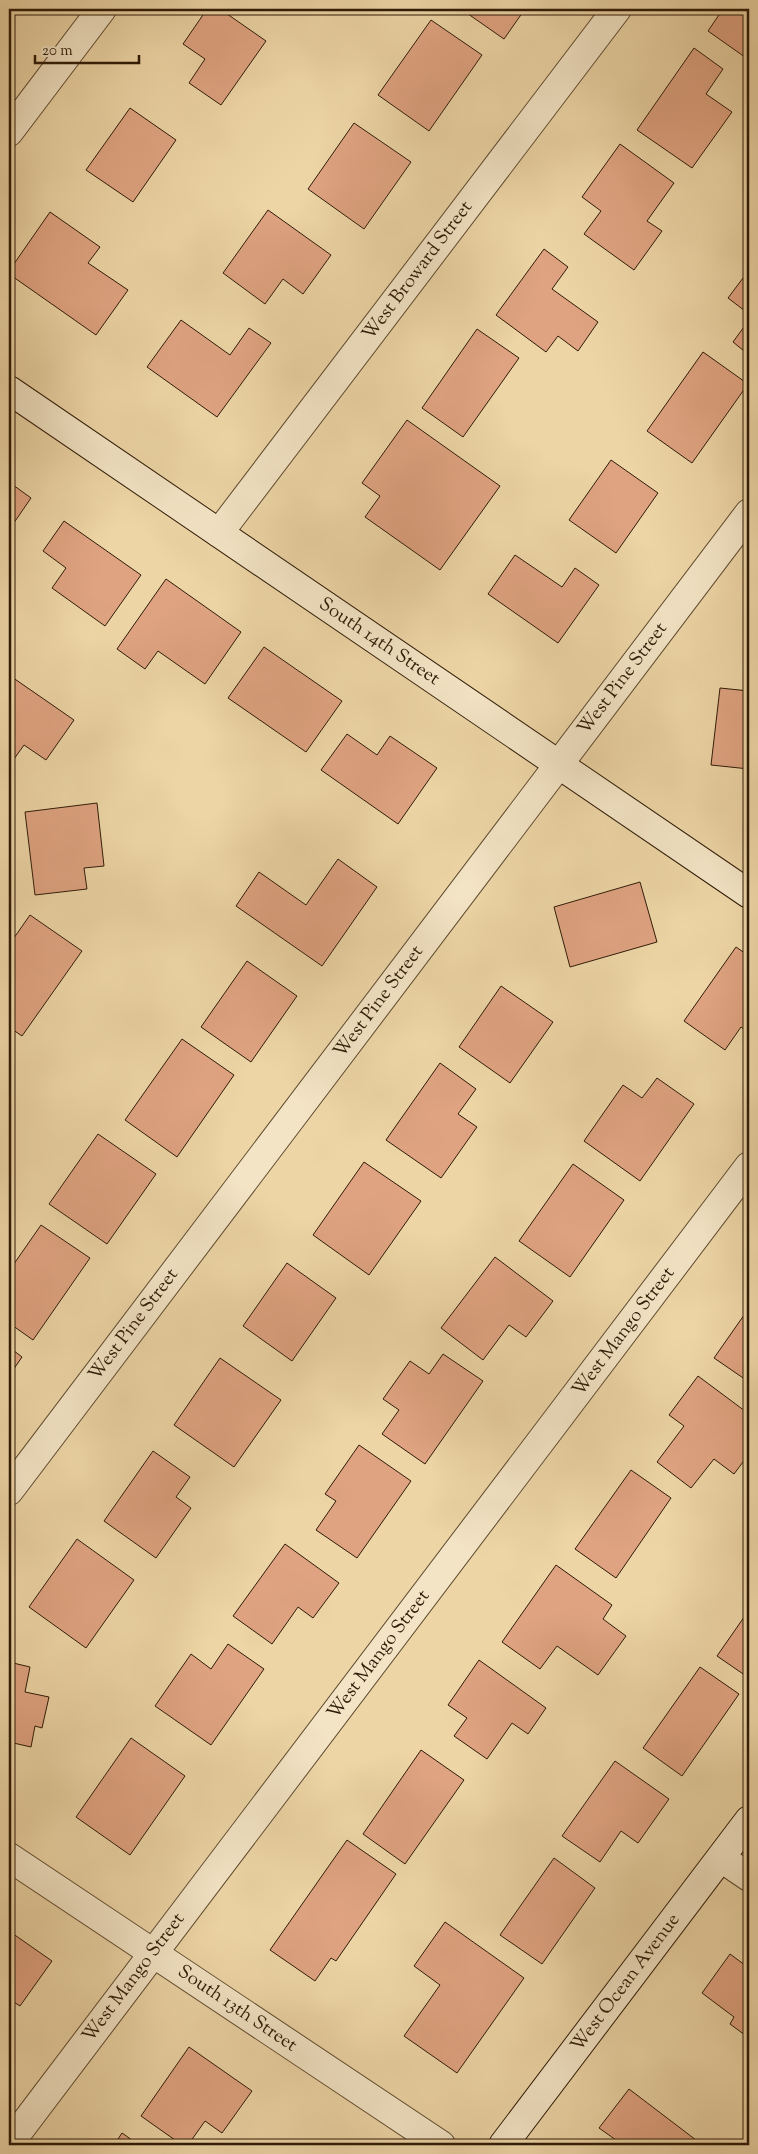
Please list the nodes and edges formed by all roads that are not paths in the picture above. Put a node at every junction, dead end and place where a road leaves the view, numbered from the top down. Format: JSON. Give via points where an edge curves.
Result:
{"nodes":[{"id":1,"x":102,"y":9,"type":"edge"},
{"id":2,"x":617,"y":9,"type":"edge"},
{"id":3,"x":9,"y":132,"type":"edge"},
{"id":4,"x":9,"y":390,"type":"edge"},
{"id":5,"x":749,"y":513,"type":"edge"},
{"id":6,"x":220,"y":533,"type":"junction"},
{"id":7,"x":559,"y":764,"type":"junction"},
{"id":8,"x":749,"y":894,"type":"edge"},
{"id":9,"x":749,"y":1166,"type":"edge"},
{"id":10,"x":9,"y":1491,"type":"edge"},
{"id":11,"x":749,"y":1820,"type":"edge"},
{"id":12,"x":9,"y":1857,"type":"edge"},
{"id":13,"x":721,"y":1858,"type":"junction"},
{"id":14,"x":749,"y":1877,"type":"edge"},
{"id":15,"x":153,"y":1953,"type":"junction"},
{"id":16,"x":9,"y":2144,"type":"edge"},
{"id":17,"x":441,"y":2145,"type":"edge"},
{"id":18,"x":503,"y":2145,"type":"edge"}],
"edges":[{"from":1,"to":3,"type":"street"},
{"from":2,"to":6,"type":"street","name":"West Broward Street"},
{"from":4,"to":6,"type":"street","name":"South 14th Street"},
{"from":5,"to":7,"type":"street","name":"West Pine Street"},
{"from":6,"to":7,"type":"street","name":"South 14th Street"},
{"from":7,"to":8,"type":"street","name":"South 14th Street"},
{"from":7,"to":10,"type":"street","name":"West Pine Street"},
{"from":9,"to":15,"type":"street","name":"West Mango Street"},
{"from":11,"to":13,"type":"street","name":"West Ocean Avenue"},
{"from":12,"to":15,"type":"street","name":"South 13th Street"},
{"from":13,"to":14,"type":"street"},
{"from":13,"to":18,"type":"street","name":"West Ocean Avenue"},
{"from":15,"to":16,"type":"street","name":"West Mango Street"},
{"from":15,"to":17,"type":"street","name":"South 13th Street"}]}
